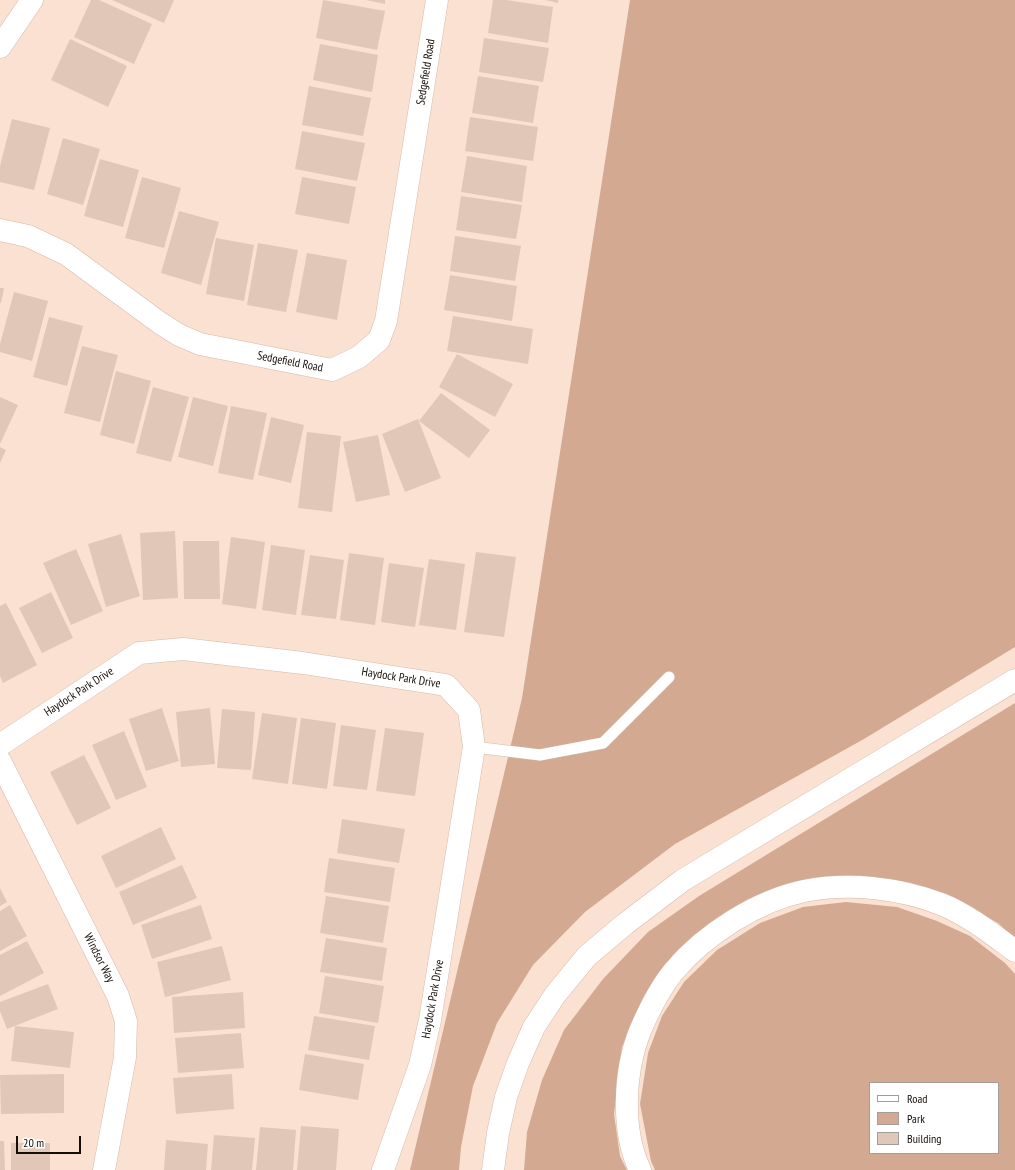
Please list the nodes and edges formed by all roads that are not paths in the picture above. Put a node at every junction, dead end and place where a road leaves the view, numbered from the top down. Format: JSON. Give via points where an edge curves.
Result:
{"nodes":[{"id":1,"x":32,"y":0,"type":"edge"},
{"id":2,"x":437,"y":0,"type":"edge"},
{"id":3,"x":0,"y":47,"type":"edge"},
{"id":4,"x":0,"y":230,"type":"edge"},
{"id":5,"x":669,"y":677,"type":"dead end"},
{"id":6,"x":1015,"y":680,"type":"edge"},
{"id":7,"x":0,"y":744,"type":"edge"},
{"id":8,"x":474,"y":747,"type":"junction"},
{"id":9,"x":0,"y":761,"type":"edge"},
{"id":10,"x":1015,"y":951,"type":"edge"},
{"id":11,"x":104,"y":1170,"type":"edge"},
{"id":12,"x":383,"y":1170,"type":"edge"},
{"id":13,"x":493,"y":1170,"type":"edge"},
{"id":14,"x":640,"y":1170,"type":"edge"}],
"edges":[{"from":1,"to":3,"type":"main road"},
{"from":2,"to":4,"type":"main road","name":"Sedgefield Road","via":[[386,321],[379,340],[359,357],[332,370],[200,344],[160,323],[66,254],[28,236]]},
{"from":5,"to":8,"type":"lane","via":[[603,743],[540,755]]},
{"from":6,"to":13,"type":"main road","via":[[683,880],[624,924],[587,956],[555,995],[534,1027],[518,1063],[506,1097]]},
{"from":7,"to":8,"type":"main road","name":"Haydock Park Drive","via":[[139,653],[183,649],[303,663],[446,685],[469,710]]},
{"from":8,"to":12,"type":"main road","name":"Haydock Park Drive","via":[[430,1020],[420,1065]]},
{"from":9,"to":11,"type":"main road","name":"Windsor Way","via":[[118,996],[126,1021],[125,1057]]},
{"from":10,"to":14,"type":"main road","via":[[991,932],[959,913],[941,904],[905,893],[838,887],[804,892],[747,912],[693,951],[674,971],[648,1013],[630,1066],[627,1095],[628,1130]]}]}
